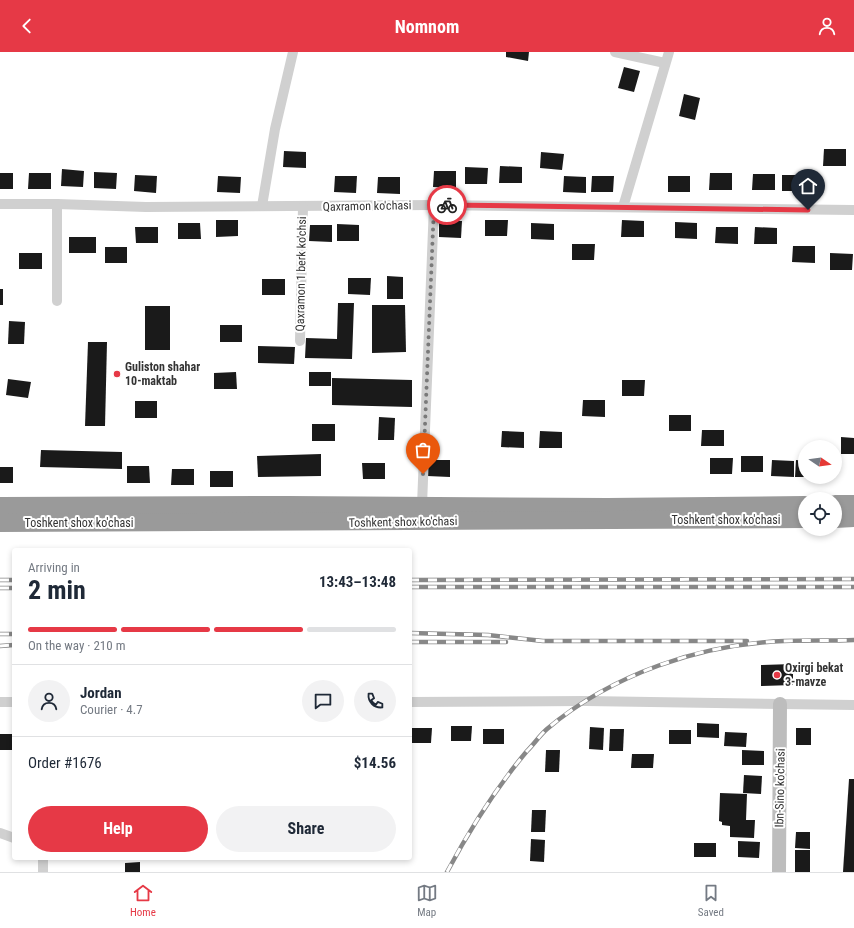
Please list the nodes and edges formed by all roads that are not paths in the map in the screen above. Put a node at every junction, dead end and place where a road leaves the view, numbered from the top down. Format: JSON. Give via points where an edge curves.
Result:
{"nodes":[{"id":1,"x":293,"y":52,"type":"edge"},
{"id":2,"x":615,"y":52,"type":"edge"},
{"id":3,"x":668,"y":52,"type":"edge"},
{"id":4,"x":665,"y":63,"type":"junction"},
{"id":5,"x":0,"y":204,"type":"edge"},
{"id":6,"x":57,"y":204,"type":"junction"},
{"id":7,"x":434,"y":205,"type":"junction"},
{"id":8,"x":262,"y":206,"type":"junction"},
{"id":9,"x":303,"y":207,"type":"junction"},
{"id":10,"x":623,"y":207,"type":"junction"},
{"id":11,"x":854,"y":210,"type":"edge"},
{"id":12,"x":57,"y":301,"type":"dead end"},
{"id":13,"x":300,"y":341,"type":"dead end"},
{"id":14,"x":842,"y":504,"type":"edge"},
{"id":15,"x":854,"y":504,"type":"edge"},
{"id":16,"x":422,"y":505,"type":"junction"},
{"id":17,"x":798,"y":505,"type":"edge"},
{"id":18,"x":0,"y":506,"type":"edge"},
{"id":19,"x":607,"y":513,"type":"junction"},
{"id":20,"x":854,"y":518,"type":"edge"},
{"id":21,"x":842,"y":519,"type":"edge"},
{"id":22,"x":798,"y":520,"type":"edge"},
{"id":23,"x":0,"y":523,"type":"edge"},
{"id":24,"x":0,"y":702,"type":"edge"},
{"id":25,"x":12,"y":702,"type":"edge"},
{"id":26,"x":412,"y":702,"type":"edge"},
{"id":27,"x":780,"y":704,"type":"junction"},
{"id":28,"x":854,"y":705,"type":"edge"},
{"id":29,"x":0,"y":833,"type":"edge"},
{"id":30,"x":12,"y":837,"type":"edge"},
{"id":31,"x":43,"y":860,"type":"edge"},
{"id":32,"x":43,"y":872,"type":"edge"},
{"id":33,"x":779,"y":872,"type":"edge"}],
"edges":[{"from":1,"to":8,"type":"street","via":[[275,129]]},
{"from":2,"to":4,"type":"street"},
{"from":3,"to":4,"type":"street"},
{"from":4,"to":10,"type":"street"},
{"from":5,"to":6,"type":"street","name":"Qaxramon ko'chasi"},
{"from":6,"to":8,"type":"street","name":"Qaxramon ko'chasi","via":[[146,207]]},
{"from":6,"to":12,"type":"street"},
{"from":7,"to":9,"type":"street","name":"Qaxramon ko'chasi"},
{"from":7,"to":10,"type":"street","name":"Qaxramon ko'chasi"},
{"from":7,"to":16,"type":"street"},
{"from":8,"to":9,"type":"street","name":"Qaxramon ko'chasi"},
{"from":9,"to":13,"type":"street","name":"Qaxramon 1 berk ko'chsi"},
{"from":10,"to":11,"type":"street","name":"Qaxramon ko'chasi"},
{"from":14,"to":15,"type":"highway"},
{"from":16,"to":18,"type":"highway","name":"Toshkent shox ko'chasi"},
{"from":16,"to":19,"type":"highway","name":"Toshkent shox ko'chasi"},
{"from":17,"to":19,"type":"highway","name":"Toshkent shox ko'chasi"},
{"from":19,"to":22,"type":"highway","name":"Toshkent shox ko'chasi"},
{"from":19,"to":23,"type":"highway","name":"Toshkent shox ko'chasi","via":[[280,523]]},
{"from":20,"to":21,"type":"highway"},
{"from":24,"to":25,"type":"street"},
{"from":26,"to":27,"type":"street"},
{"from":27,"to":28,"type":"street"},
{"from":27,"to":33,"type":"main road","name":"Ibn-Sino ko'chasi"},
{"from":29,"to":30,"type":"street"},
{"from":31,"to":32,"type":"street"}]}
